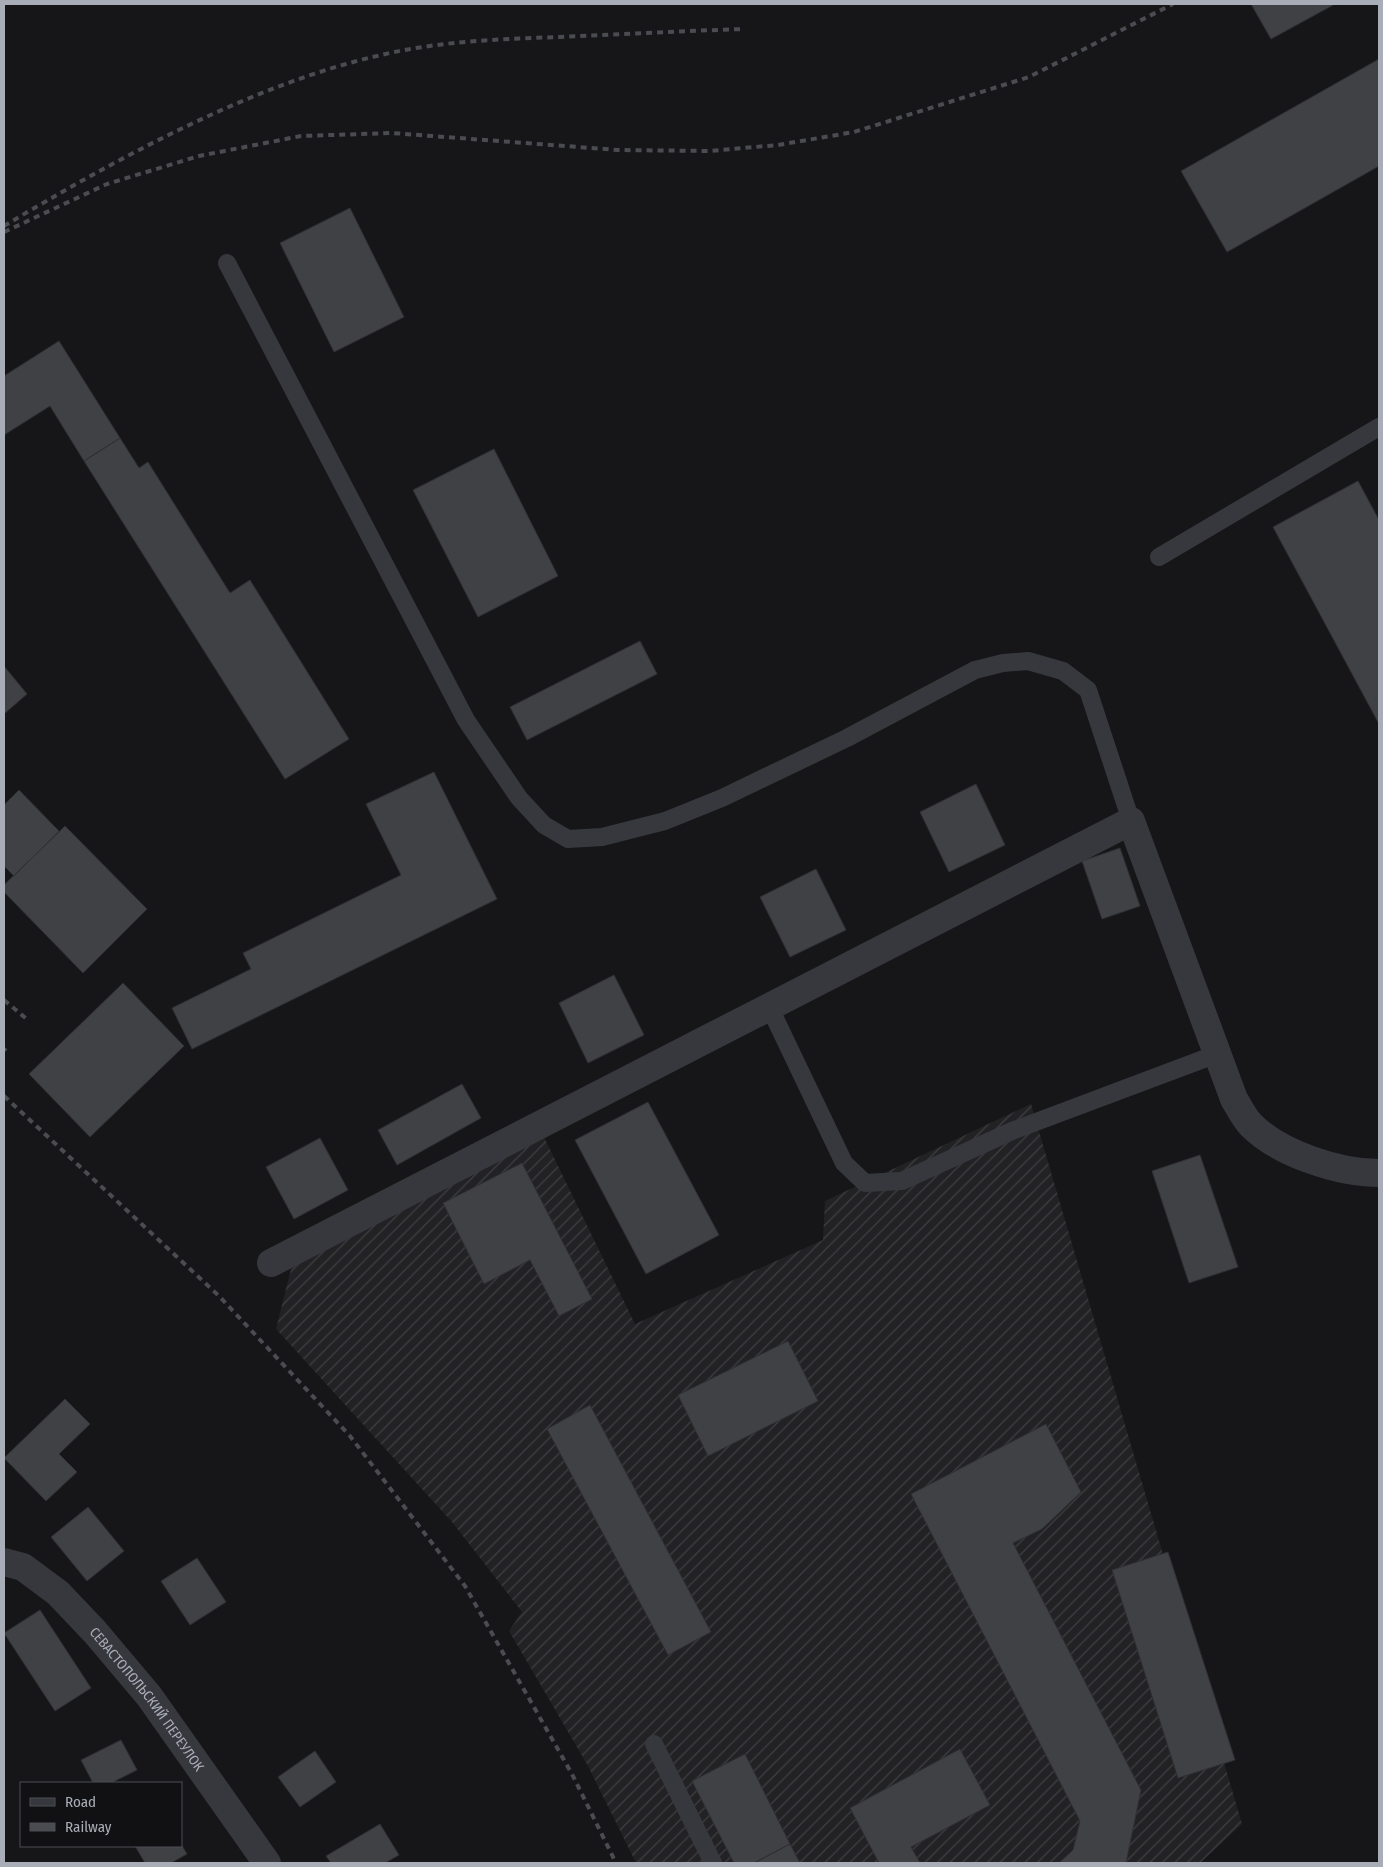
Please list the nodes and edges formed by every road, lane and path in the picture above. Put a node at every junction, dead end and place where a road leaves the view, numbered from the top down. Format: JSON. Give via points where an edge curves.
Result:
{"nodes":[{"id":1,"x":227,"y":262,"type":"dead end"},
{"id":2,"x":1379,"y":427,"type":"edge"},
{"id":3,"x":1159,"y":557,"type":"dead end"},
{"id":4,"x":1131,"y":821,"type":"junction"},
{"id":5,"x":770,"y":1006,"type":"junction"},
{"id":6,"x":1217,"y":1054,"type":"junction"},
{"id":7,"x":1379,"y":1173,"type":"edge"},
{"id":8,"x":271,"y":1263,"type":"dead end"},
{"id":9,"x":4,"y":1562,"type":"edge"},
{"id":10,"x":654,"y":1744,"type":"dead end"},
{"id":11,"x":266,"y":1863,"type":"edge"},
{"id":12,"x":713,"y":1863,"type":"edge"}],
"edges":[{"from":1,"to":4,"type":"lane","via":[[466,720],[519,798],[544,825],[568,839],[602,837],[665,821],[722,798],[847,738],[975,670],[1028,661],[1063,671],[1088,690]]},
{"from":2,"to":3,"type":"lane"},
{"from":4,"to":5,"type":"street"},
{"from":4,"to":6,"type":"street"},
{"from":5,"to":6,"type":"lane","via":[[844,1164],[865,1182],[902,1181],[1012,1131]]},
{"from":5,"to":8,"type":"street"},
{"from":6,"to":7,"type":"street","via":[[1234,1099],[1250,1124],[1271,1140],[1319,1163]]},
{"from":9,"to":11,"type":"street","name":"СЕВАСТОПОЛЬСКИЙ ПЕРЕУЛОК","via":[[23,1567],[58,1593],[96,1632],[149,1696]]},
{"from":10,"to":12,"type":"lane"}]}
